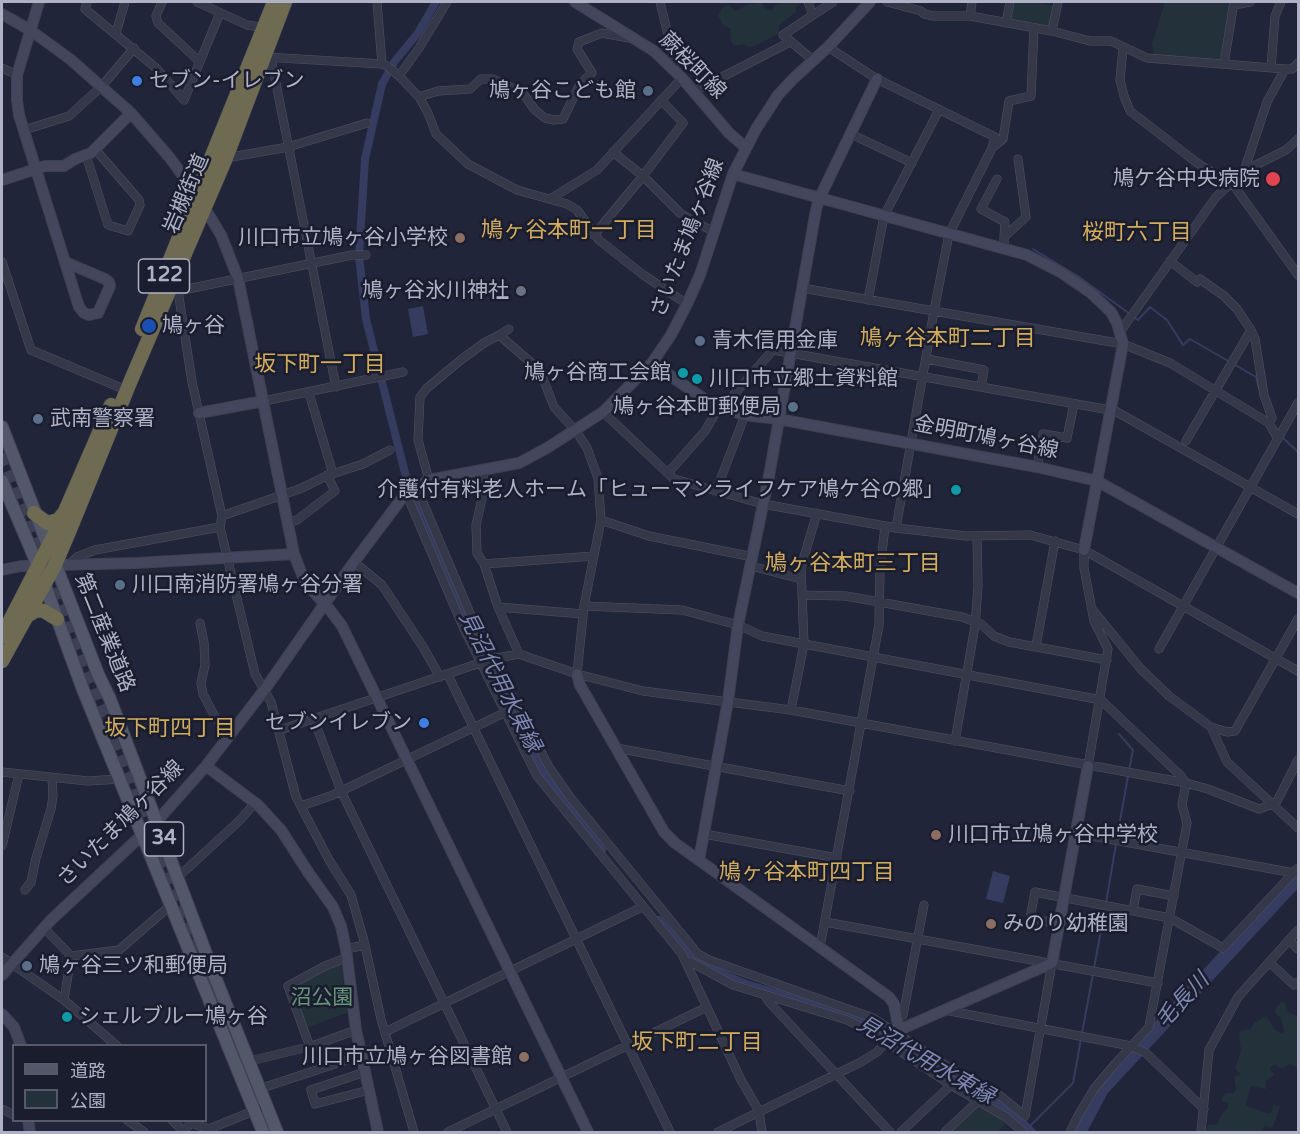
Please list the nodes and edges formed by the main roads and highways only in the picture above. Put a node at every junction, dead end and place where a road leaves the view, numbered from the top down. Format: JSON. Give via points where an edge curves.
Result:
{"nodes":[{"id":1,"x":274,"y":2,"type":"edge"},
{"id":2,"x":285,"y":2,"type":"edge"},
{"id":3,"x":201,"y":201,"type":"junction"},
{"id":4,"x":122,"y":389,"type":"junction"},
{"id":5,"x":2,"y":427,"type":"edge"},
{"id":6,"x":2,"y":481,"type":"edge"},
{"id":7,"x":34,"y":513,"type":"junction"},
{"id":8,"x":64,"y":513,"type":"junction"},
{"id":9,"x":48,"y":548,"type":"junction"},
{"id":10,"x":55,"y":565,"type":"junction"},
{"id":11,"x":38,"y":566,"type":"junction"},
{"id":12,"x":45,"y":584,"type":"junction"},
{"id":13,"x":27,"y":616,"type":"junction"},
{"id":14,"x":57,"y":619,"type":"junction"},
{"id":15,"x":2,"y":636,"type":"edge"},
{"id":16,"x":2,"y":661,"type":"edge"},
{"id":17,"x":98,"y":674,"type":"junction"},
{"id":18,"x":82,"y":687,"type":"junction"},
{"id":19,"x":114,"y":709,"type":"junction"},
{"id":20,"x":98,"y":727,"type":"junction"},
{"id":21,"x":260,"y":1089,"type":"junction"},
{"id":22,"x":245,"y":1090,"type":"junction"},
{"id":23,"x":263,"y":1132,"type":"edge"},
{"id":24,"x":277,"y":1132,"type":"edge"}],
"edges":[{"from":1,"to":3,"type":"highway","name":"岩槻街道","number":"122"},
{"from":2,"to":3,"type":"highway","name":"岩槻街道","number":"122","via":[[268,57],[226,158]]},
{"from":3,"to":4,"type":"highway","name":"岩槻街道","number":"122"},
{"from":3,"to":4,"type":"highway","name":"岩槻街道","number":"122","via":[[174,289]]},
{"from":4,"to":8,"type":"highway","name":"岩槻街道","number":"122"},
{"from":4,"to":10,"type":"highway","name":"岩槻街道","number":"122"},
{"from":5,"to":7,"type":"main road","name":"第二産業道路","number":"34"},
{"from":6,"to":11,"type":"main road","name":"第二産業道路","number":"34"},
{"from":7,"to":8,"type":"highway","via":[[47,523]]},
{"from":7,"to":9,"type":"main road","name":"第二産業道路","number":"34"},
{"from":8,"to":9,"type":"highway","name":"岩槻街道","number":"122"},
{"from":9,"to":10,"type":"main road","name":"第二産業道路","number":"34"},
{"from":9,"to":11,"type":"highway","name":"岩槻街道","number":"122"},
{"from":10,"to":12,"type":"highway","name":"岩槻街道","number":"122"},
{"from":10,"to":17,"type":"main road","name":"第二産業道路","number":"34"},
{"from":11,"to":12,"type":"main road","name":"第二産業道路","number":"34"},
{"from":11,"to":15,"type":"highway","name":"岩槻街道","number":"122"},
{"from":12,"to":13,"type":"highway","name":"岩槻街道","number":"122"},
{"from":12,"to":14,"type":"main road","name":"第二産業道路","number":"34"},
{"from":13,"to":14,"type":"highway","via":[[37,610]]},
{"from":13,"to":16,"type":"highway","name":"岩槻街道","number":"122"},
{"from":14,"to":18,"type":"main road","name":"第二産業道路","number":"34"},
{"from":17,"to":18,"type":"main road","via":[[101,688],[97,694]]},
{"from":17,"to":19,"type":"main road","name":"第二産業道路","number":"34"},
{"from":18,"to":20,"type":"main road","name":"第二産業道路","number":"34"},
{"from":19,"to":20,"type":"main road","via":[[107,704],[99,706]]},
{"from":19,"to":21,"type":"main road","name":"第二産業道路","number":"34"},
{"from":20,"to":22,"type":"main road","name":"第二産業道路","number":"34"},
{"from":21,"to":22,"type":"main road","name":"第二産業道路","number":"34","via":[[229,1031]]},
{"from":21,"to":24,"type":"main road","name":"第二産業道路","number":"34"},
{"from":22,"to":23,"type":"main road","name":"第二産業道路","number":"34"}]}
